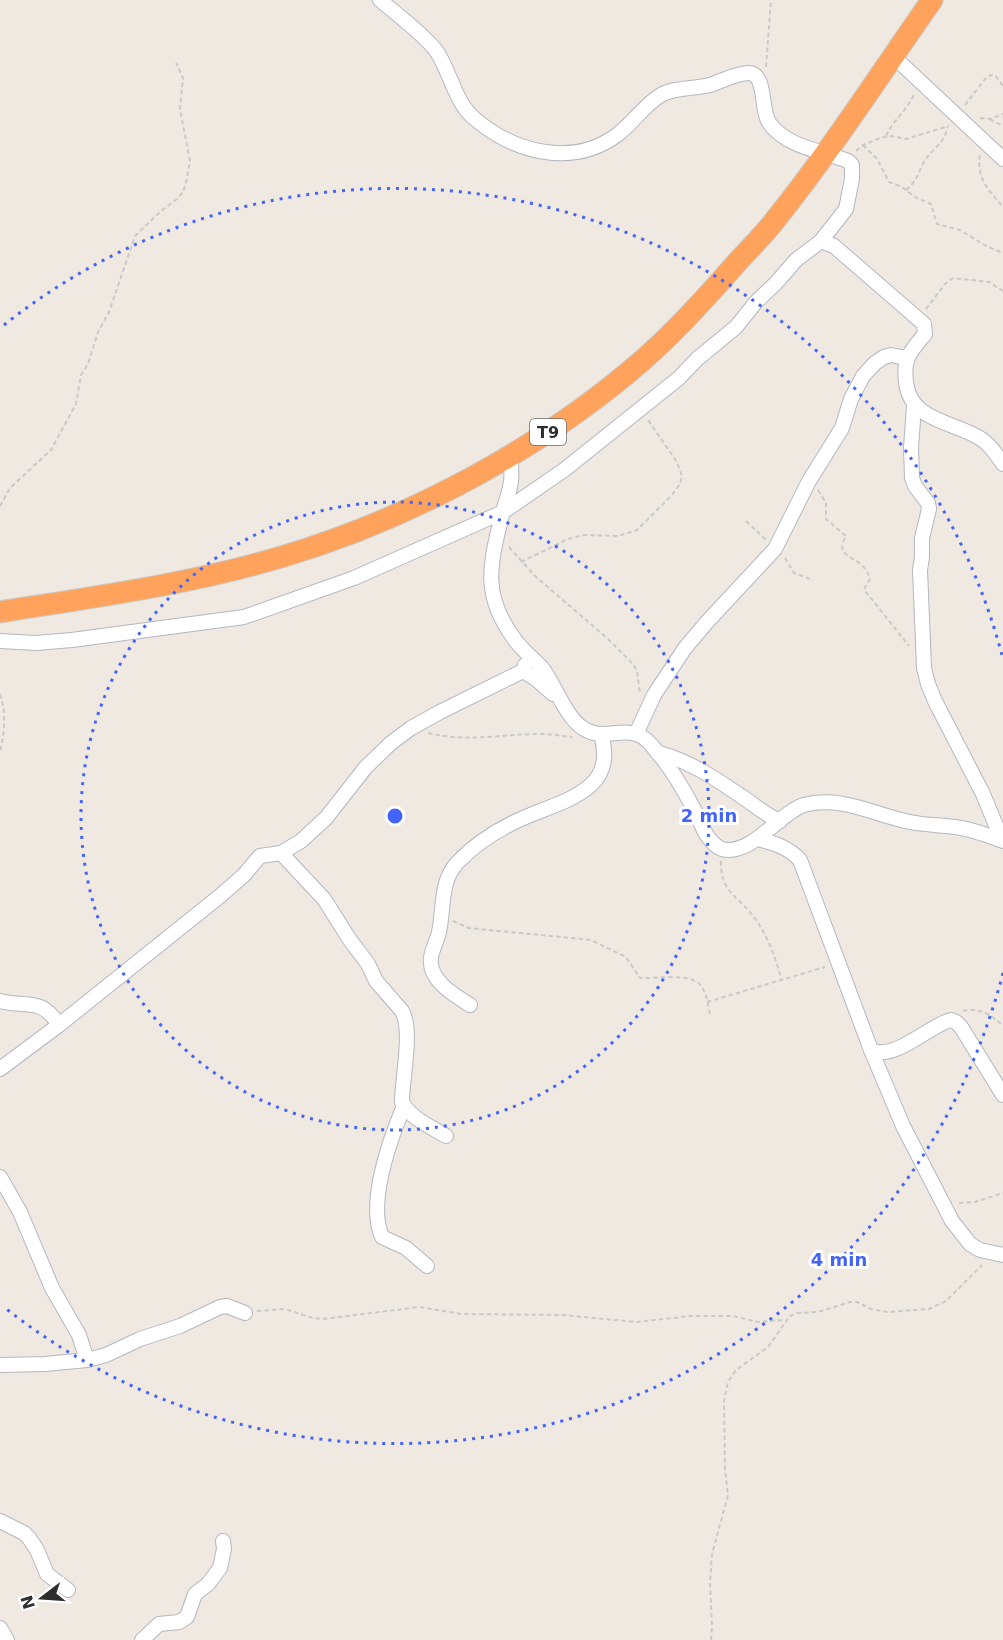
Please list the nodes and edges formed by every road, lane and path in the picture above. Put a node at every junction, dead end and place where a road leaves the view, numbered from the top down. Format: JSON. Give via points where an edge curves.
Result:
{"nodes":[{"id":1,"x":380,"y":0,"type":"edge"},
{"id":2,"x":771,"y":0,"type":"edge"},
{"id":3,"x":932,"y":0,"type":"edge"},
{"id":4,"x":893,"y":56,"type":"junction"},
{"id":5,"x":176,"y":63,"type":"dead end"},
{"id":6,"x":760,"y":81,"type":"junction"},
{"id":7,"x":922,"y":82,"type":"junction"},
{"id":8,"x":1003,"y":86,"type":"edge"},
{"id":9,"x":1003,"y":114,"type":"edge"},
{"id":10,"x":990,"y":119,"type":"junction"},
{"id":11,"x":955,"y":122,"type":"junction"},
{"id":12,"x":1003,"y":126,"type":"edge"},
{"id":13,"x":886,"y":136,"type":"junction"},
{"id":14,"x":982,"y":140,"type":"junction"},
{"id":15,"x":863,"y":145,"type":"junction"},
{"id":16,"x":824,"y":153,"type":"junction"},
{"id":17,"x":1003,"y":159,"type":"edge"},
{"id":18,"x":848,"y":161,"type":"junction"},
{"id":19,"x":906,"y":190,"type":"junction"},
{"id":20,"x":1003,"y":207,"type":"edge"},
{"id":21,"x":821,"y":241,"type":"junction"},
{"id":22,"x":1003,"y":253,"type":"edge"},
{"id":23,"x":1003,"y":291,"type":"edge"},
{"id":24,"x":919,"y":318,"type":"junction"},
{"id":25,"x":906,"y":358,"type":"junction"},
{"id":26,"x":914,"y":406,"type":"junction"},
{"id":27,"x":639,"y":408,"type":"junction"},
{"id":28,"x":510,"y":458,"type":"junction"},
{"id":29,"x":1003,"y":464,"type":"edge"},
{"id":30,"x":809,"y":481,"type":"junction"},
{"id":31,"x":0,"y":506,"type":"edge"},
{"id":32,"x":503,"y":512,"type":"junction"},
{"id":33,"x":746,"y":521,"type":"dead end"},
{"id":34,"x":499,"y":530,"type":"junction"},
{"id":35,"x":775,"y":549,"type":"junction"},
{"id":36,"x":521,"y":562,"type":"junction"},
{"id":37,"x":813,"y":580,"type":"dead end"},
{"id":38,"x":0,"y":612,"type":"edge"},
{"id":39,"x":0,"y":641,"type":"edge"},
{"id":40,"x":910,"y":646,"type":"dead end"},
{"id":41,"x":526,"y":652,"type":"junction"},
{"id":42,"x":523,"y":671,"type":"junction"},
{"id":43,"x":0,"y":694,"type":"edge"},
{"id":44,"x":562,"y":700,"type":"junction"},
{"id":45,"x":643,"y":717,"type":"junction"},
{"id":46,"x":411,"y":728,"type":"junction"},
{"id":47,"x":630,"y":733,"type":"junction"},
{"id":48,"x":598,"y":734,"type":"junction"},
{"id":49,"x":605,"y":750,"type":"junction"},
{"id":50,"x":0,"y":753,"type":"edge"},
{"id":51,"x":658,"y":753,"type":"junction"},
{"id":52,"x":780,"y":821,"type":"junction"},
{"id":53,"x":757,"y":839,"type":"junction"},
{"id":54,"x":1003,"y":840,"type":"edge"},
{"id":55,"x":722,"y":849,"type":"junction"},
{"id":56,"x":281,"y":853,"type":"junction"},
{"id":57,"x":442,"y":911,"type":"junction"},
{"id":58,"x":839,"y":963,"type":"junction"},
{"id":59,"x":782,"y":981,"type":"junction"},
{"id":60,"x":0,"y":1001,"type":"edge"},
{"id":61,"x":707,"y":1002,"type":"junction"},
{"id":62,"x":470,"y":1005,"type":"dead end"},
{"id":63,"x":710,"y":1014,"type":"dead end"},
{"id":64,"x":951,"y":1020,"type":"junction"},
{"id":65,"x":59,"y":1026,"type":"junction"},
{"id":66,"x":1003,"y":1026,"type":"edge"},
{"id":67,"x":871,"y":1050,"type":"junction"},
{"id":68,"x":0,"y":1069,"type":"edge"},
{"id":69,"x":1003,"y":1095,"type":"edge"},
{"id":70,"x":404,"y":1106,"type":"junction"},
{"id":71,"x":446,"y":1136,"type":"dead end"},
{"id":72,"x":0,"y":1177,"type":"edge"},
{"id":73,"x":1003,"y":1193,"type":"edge"},
{"id":74,"x":942,"y":1204,"type":"junction"},
{"id":75,"x":998,"y":1255,"type":"edge"},
{"id":76,"x":427,"y":1266,"type":"dead end"},
{"id":77,"x":245,"y":1313,"type":"joint"},
{"id":78,"x":785,"y":1320,"type":"junction"},
{"id":79,"x":87,"y":1360,"type":"junction"},
{"id":80,"x":0,"y":1365,"type":"edge"},
{"id":81,"x":0,"y":1521,"type":"edge"},
{"id":82,"x":223,"y":1541,"type":"dead end"},
{"id":83,"x":68,"y":1590,"type":"dead end"},
{"id":84,"x":0,"y":1628,"type":"edge"},
{"id":85,"x":7,"y":1640,"type":"edge"},
{"id":86,"x":142,"y":1640,"type":"edge"},
{"id":87,"x":711,"y":1640,"type":"edge"}],
"edges":[{"from":1,"to":6,"type":"street","via":[[437,52],[473,118],[513,144],[535,152],[565,153],[606,142],[663,94],[750,73]]},
{"from":2,"to":6,"type":"path","via":[[766,66]]},
{"from":3,"to":4,"type":"highway","number":"T9"},
{"from":4,"to":7,"type":"street"},
{"from":4,"to":16,"type":"highway","number":"T9"},
{"from":5,"to":31,"type":"path","via":[[183,78],[180,109],[190,161],[183,192],[135,236],[109,312],[81,375],[76,404],[51,450],[10,488]]},
{"from":6,"to":16,"type":"street","via":[[769,123],[789,140]]},
{"from":7,"to":11,"type":"street"},
{"from":7,"to":13,"type":"path"},
{"from":8,"to":11,"type":"path","via":[[991,75],[978,87]]},
{"from":9,"to":10,"type":"path"},
{"from":10,"to":11,"type":"path"},
{"from":10,"to":12,"type":"path"},
{"from":11,"to":13,"type":"path","via":[[906,139]]},
{"from":11,"to":14,"type":"street"},
{"from":11,"to":19,"type":"path"},
{"from":13,"to":15,"type":"path"},
{"from":14,"to":17,"type":"street"},
{"from":14,"to":20,"type":"path","via":[[979,173],[985,187]]},
{"from":15,"to":18,"type":"path"},
{"from":15,"to":19,"type":"path","via":[[877,159],[889,182]]},
{"from":16,"to":18,"type":"street"},
{"from":16,"to":28,"type":"highway","number":"T9","via":[[775,220],[645,359]]},
{"from":18,"to":21,"type":"street","via":[[853,170],[846,209]]},
{"from":19,"to":22,"type":"path","via":[[931,204],[937,224],[960,230]]},
{"from":21,"to":24,"type":"street","via":[[834,246]]},
{"from":21,"to":27,"type":"street","via":[[796,260],[731,332]]},
{"from":23,"to":24,"type":"path","via":[[989,282],[953,278]]},
{"from":24,"to":25,"type":"street","via":[[925,334]]},
{"from":25,"to":26,"type":"street","via":[[906,387]]},
{"from":25,"to":30,"type":"street","via":[[884,357],[863,376],[842,428]]},
{"from":26,"to":29,"type":"street","via":[[935,420],[978,437]]},
{"from":26,"to":54,"type":"street","via":[[912,477],[929,509],[920,570],[924,668],[935,701]]},
{"from":27,"to":32,"type":"street","via":[[564,470]]},
{"from":27,"to":36,"type":"path","via":[[677,462],[682,476],[672,495],[637,530],[618,536],[584,535],[568,539]]},
{"from":28,"to":32,"type":"street","via":[[511,487]]},
{"from":28,"to":38,"type":"highway","number":"T9","via":[[389,517],[281,557],[162,585]]},
{"from":30,"to":35,"type":"street"},
{"from":30,"to":40,"type":"path","via":[[826,503],[826,519],[846,536],[844,552],[867,570],[870,579],[864,589]]},
{"from":32,"to":34,"type":"street"},
{"from":32,"to":39,"type":"street","via":[[354,578],[244,617],[72,640]]},
{"from":33,"to":35,"type":"path"},
{"from":34,"to":36,"type":"path"},
{"from":34,"to":41,"type":"street","via":[[490,567],[491,585],[503,620]]},
{"from":35,"to":37,"type":"path","via":[[794,573]]},
{"from":35,"to":45,"type":"street","via":[[685,648]]},
{"from":36,"to":45,"type":"path","via":[[633,664],[639,678]]},
{"from":41,"to":42,"type":"street"},
{"from":41,"to":44,"type":"street"},
{"from":42,"to":44,"type":"street"},
{"from":42,"to":46,"type":"street"},
{"from":43,"to":50,"type":"path","via":[[4,711]]},
{"from":44,"to":48,"type":"street","via":[[581,727]]},
{"from":45,"to":47,"type":"street"},
{"from":46,"to":48,"type":"path","via":[[462,738]]},
{"from":46,"to":56,"type":"street","via":[[373,759],[312,832]]},
{"from":47,"to":48,"type":"street"},
{"from":47,"to":49,"type":"street"},
{"from":47,"to":51,"type":"street","via":[[645,738]]},
{"from":48,"to":49,"type":"street"},
{"from":49,"to":57,"type":"street","via":[[604,766],[592,784],[560,804],[506,827],[456,863],[445,885]]},
{"from":51,"to":52,"type":"street","via":[[699,768]]},
{"from":51,"to":55,"type":"street","via":[[707,835]]},
{"from":52,"to":53,"type":"street"},
{"from":52,"to":54,"type":"street","via":[[803,806],[837,803],[909,822],[968,829]]},
{"from":53,"to":55,"type":"street"},
{"from":53,"to":58,"type":"street","via":[[783,847],[800,860]]},
{"from":55,"to":59,"type":"path","via":[[722,881],[756,920],[773,952]]},
{"from":56,"to":65,"type":"street","via":[[260,856],[220,896]]},
{"from":56,"to":70,"type":"street","via":[[324,899],[376,981],[404,1015]]},
{"from":57,"to":61,"type":"path","via":[[457,924],[469,928],[593,941],[626,957],[640,978],[695,981],[704,990]]},
{"from":57,"to":62,"type":"street","via":[[431,967],[441,984]]},
{"from":58,"to":59,"type":"path"},
{"from":58,"to":67,"type":"street"},
{"from":59,"to":61,"type":"path"},
{"from":60,"to":65,"type":"street","via":[[47,1010]]},
{"from":61,"to":63,"type":"path"},
{"from":64,"to":66,"type":"path","via":[[972,1009],[990,1015]]},
{"from":64,"to":67,"type":"street","via":[[887,1051]]},
{"from":64,"to":69,"type":"street","via":[[961,1027]]},
{"from":65,"to":68,"type":"street"},
{"from":67,"to":74,"type":"street"},
{"from":70,"to":71,"type":"street"},
{"from":70,"to":76,"type":"street","via":[[382,1167],[377,1226],[382,1237],[406,1248]]},
{"from":72,"to":79,"type":"street","via":[[20,1212],[52,1288],[79,1335]]},
{"from":73,"to":74,"type":"path","via":[[975,1202]]},
{"from":74,"to":75,"type":"street","via":[[970,1244]]},
{"from":75,"to":78,"type":"path","via":[[946,1300],[929,1309],[886,1312],[850,1302],[818,1312],[797,1313]]},
{"from":77,"to":78,"type":"path","via":[[285,1309],[323,1319],[419,1306],[472,1314],[563,1315],[636,1322],[733,1316],[758,1322]]},
{"from":77,"to":79,"type":"street","via":[[219,1307],[180,1326]]},
{"from":78,"to":87,"type":"path","via":[[768,1347],[736,1370],[726,1391],[724,1470],[728,1495],[712,1554]]},
{"from":79,"to":80,"type":"street"},
{"from":81,"to":83,"type":"street","via":[[34,1543],[47,1574]]},
{"from":82,"to":86,"type":"street","via":[[219,1568],[195,1594],[187,1617],[159,1624]]},
{"from":84,"to":85,"type":"street"}]}
